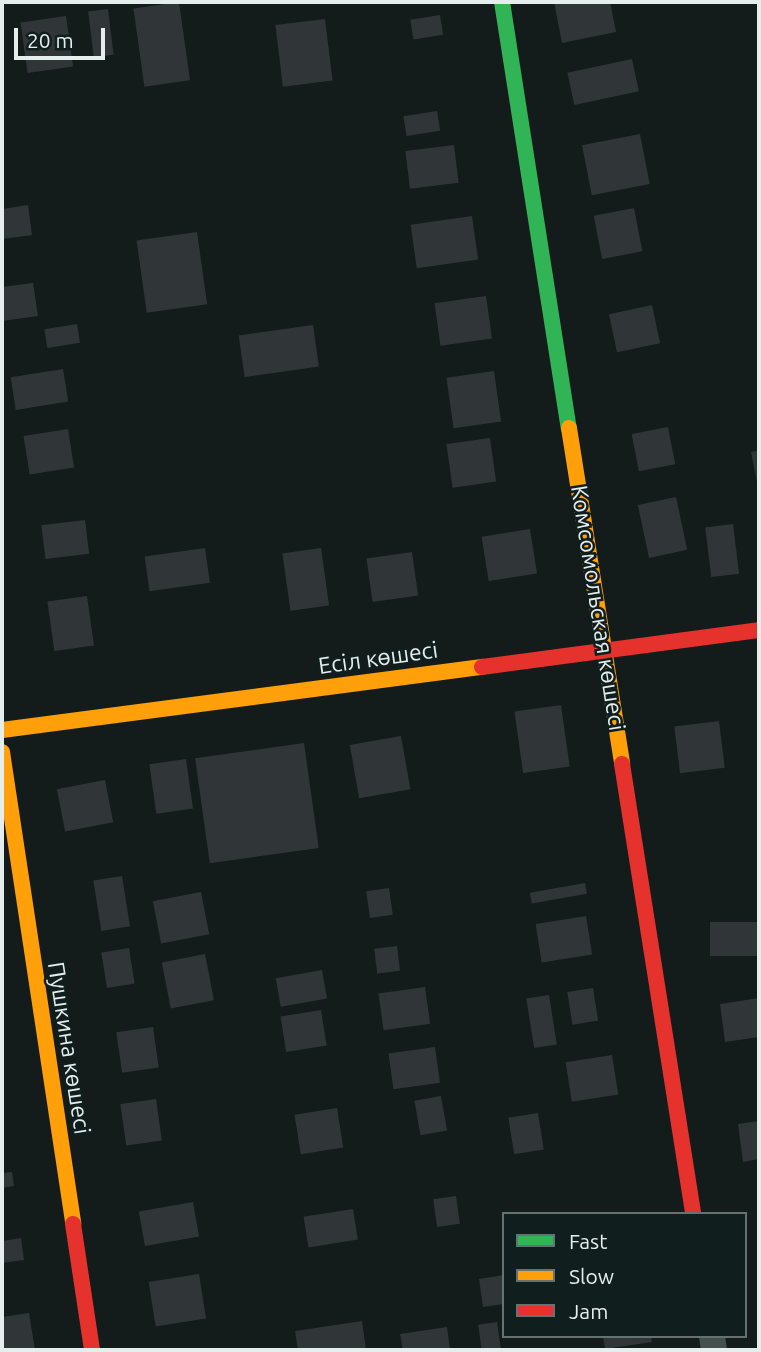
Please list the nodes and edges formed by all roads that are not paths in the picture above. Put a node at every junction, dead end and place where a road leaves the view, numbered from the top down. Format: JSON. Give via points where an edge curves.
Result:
{"nodes":[{"id":1,"x":502,"y":2,"type":"edge"},
{"id":2,"x":759,"y":630,"type":"edge"},
{"id":3,"x":604,"y":651,"type":"junction"},
{"id":4,"x":2,"y":730,"type":"edge"},
{"id":5,"x":2,"y":752,"type":"edge"},
{"id":6,"x":693,"y":1212,"type":"edge"},
{"id":7,"x":92,"y":1350,"type":"edge"}],
"edges":[{"from":1,"to":3,"type":"street","name":"Комсомольская көшесі"},
{"from":2,"to":3,"type":"street","name":"Есіл көшесі"},
{"from":3,"to":4,"type":"street","name":"Есіл көшесі"},
{"from":3,"to":6,"type":"street","name":"Комсомольская көшесі"},
{"from":5,"to":7,"type":"street","name":"Пушкина көшесі"}]}
